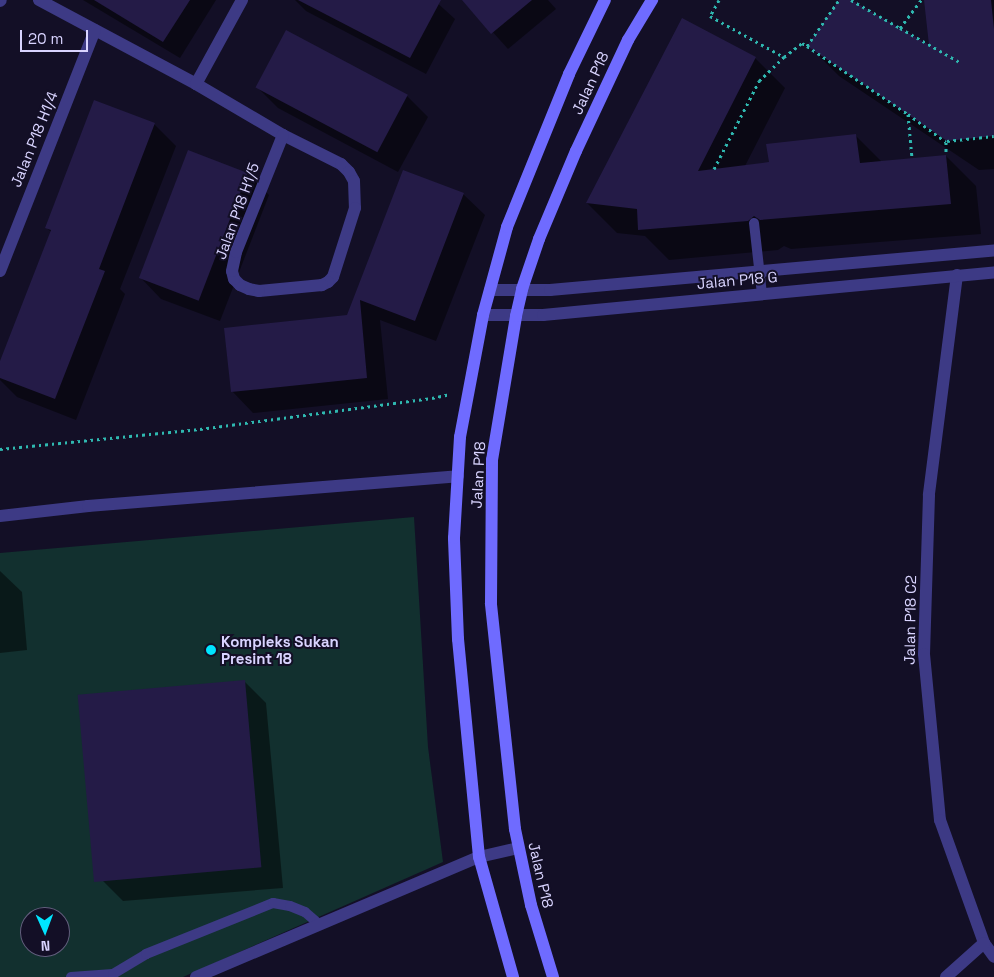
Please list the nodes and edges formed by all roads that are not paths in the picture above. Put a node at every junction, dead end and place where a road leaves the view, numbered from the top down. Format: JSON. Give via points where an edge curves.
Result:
{"nodes":[{"id":1,"x":39,"y":0,"type":"edge"},
{"id":2,"x":242,"y":0,"type":"edge"},
{"id":3,"x":605,"y":0,"type":"edge"},
{"id":4,"x":652,"y":0,"type":"edge"},
{"id":5,"x":96,"y":30,"type":"junction"},
{"id":6,"x":196,"y":84,"type":"junction"},
{"id":7,"x":283,"y":136,"type":"junction"},
{"id":8,"x":754,"y":223,"type":"dead end"},
{"id":9,"x":994,"y":250,"type":"edge"},
{"id":10,"x":1,"y":264,"type":"edge"},
{"id":11,"x":760,"y":270,"type":"junction"},
{"id":12,"x":994,"y":272,"type":"edge"},
{"id":13,"x":957,"y":274,"type":"junction"},
{"id":14,"x":522,"y":289,"type":"junction"},
{"id":15,"x":490,"y":290,"type":"junction"},
{"id":16,"x":762,"y":294,"type":"junction"},
{"id":17,"x":483,"y":314,"type":"junction"},
{"id":18,"x":516,"y":316,"type":"junction"},
{"id":19,"x":458,"y":476,"type":"junction"},
{"id":20,"x":0,"y":516,"type":"edge"},
{"id":21,"x":517,"y":848,"type":"junction"},
{"id":22,"x":479,"y":857,"type":"junction"},
{"id":23,"x":319,"y":924,"type":"junction"},
{"id":24,"x":984,"y":943,"type":"junction"},
{"id":25,"x":994,"y":957,"type":"edge"},
{"id":26,"x":114,"y":975,"type":"edge"},
{"id":27,"x":71,"y":977,"type":"edge"},
{"id":28,"x":196,"y":977,"type":"edge"},
{"id":29,"x":513,"y":977,"type":"edge"},
{"id":30,"x":553,"y":977,"type":"edge"},
{"id":31,"x":946,"y":977,"type":"edge"}],
"edges":[{"from":1,"to":5,"type":"street"},
{"from":2,"to":6,"type":"street"},
{"from":3,"to":15,"type":"street","name":"Jalan P18","via":[[569,74],[507,227]]},
{"from":4,"to":14,"type":"street","name":"Jalan P18","via":[[628,40],[576,151]]},
{"from":5,"to":6,"type":"street"},
{"from":5,"to":10,"type":"street","name":"Jalan P18 H1/4"},
{"from":6,"to":7,"type":"street","name":"Jalan P18 H1/5"},
{"from":7,"to":7,"type":"street","name":"Jalan P18 H1/5","via":[[340,164],[349,172],[354,181],[355,208],[328,282],[260,291],[249,289],[234,279],[232,270],[236,252]]},
{"from":8,"to":11,"type":"lane"},
{"from":9,"to":11,"type":"street","name":"Jalan P18 G"},
{"from":11,"to":14,"type":"street","name":"Jalan P18 G","via":[[550,290]]},
{"from":11,"to":16,"type":"lane"},
{"from":12,"to":13,"type":"street","name":"Jalan P18 G"},
{"from":13,"to":16,"type":"street","name":"Jalan P18 G"},
{"from":13,"to":24,"type":"street","name":"Jalan P18 C2","via":[[930,494],[924,654],[940,820]]},
{"from":14,"to":15,"type":"street","name":"Jalan P18 G"},
{"from":14,"to":18,"type":"street","name":"Jalan P18"},
{"from":15,"to":17,"type":"street","name":"Jalan P18"},
{"from":16,"to":18,"type":"street","name":"Jalan P18 G"},
{"from":17,"to":18,"type":"street","name":"Jalan P18 G"},
{"from":17,"to":19,"type":"street","name":"Jalan P18","via":[[460,437]]},
{"from":18,"to":21,"type":"street","name":"Jalan P18","via":[[492,460],[491,603]]},
{"from":19,"to":20,"type":"street"},
{"from":19,"to":22,"type":"street","name":"Jalan P18","via":[[454,538],[458,639]]},
{"from":21,"to":22,"type":"street"},
{"from":21,"to":30,"type":"street","name":"Jalan P18"},
{"from":22,"to":23,"type":"street"},
{"from":22,"to":29,"type":"street","name":"Jalan P18"},
{"from":23,"to":26,"type":"lane","via":[[305,912],[273,903],[146,954]]},
{"from":23,"to":28,"type":"street"},
{"from":24,"to":25,"type":"street","name":"Jalan P18 C2"},
{"from":24,"to":31,"type":"street"},
{"from":26,"to":27,"type":"lane"}]}
